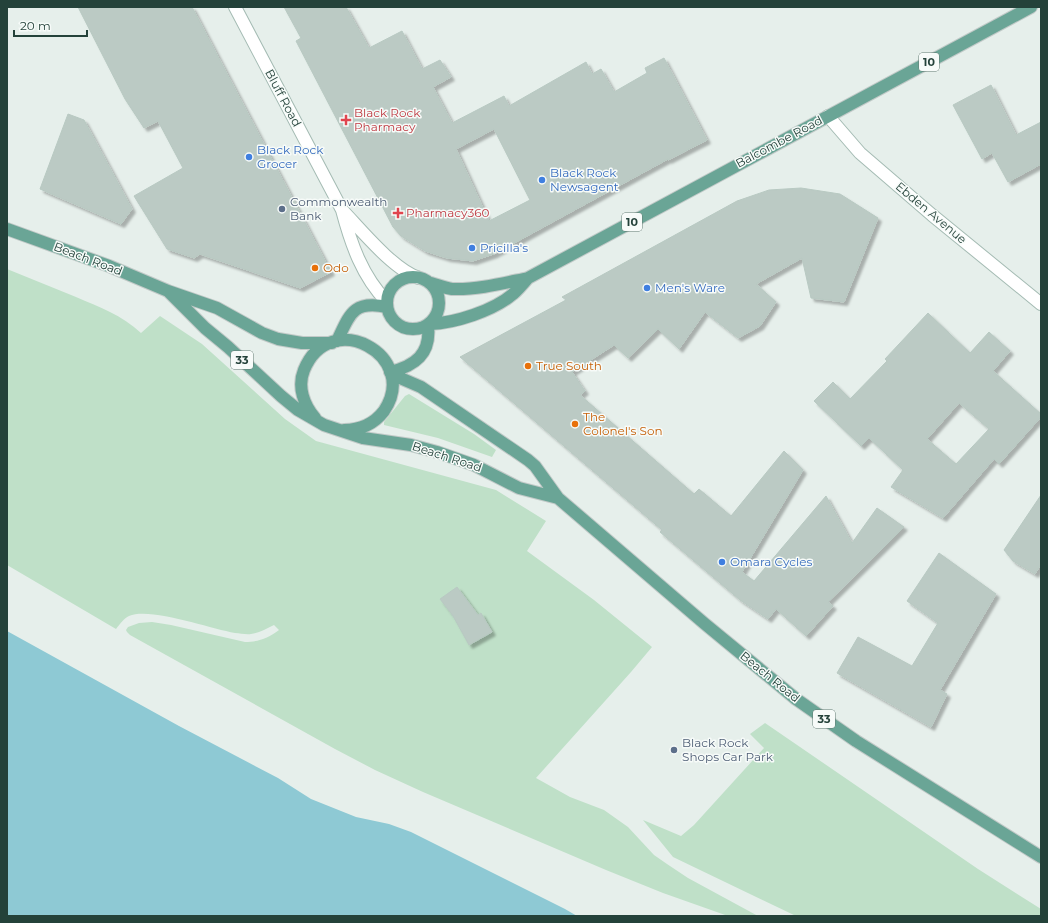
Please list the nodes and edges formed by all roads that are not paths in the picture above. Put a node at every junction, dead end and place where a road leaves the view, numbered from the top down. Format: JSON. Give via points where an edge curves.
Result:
{"nodes":[{"id":1,"x":235,"y":7,"type":"edge"},
{"id":2,"x":1031,"y":7,"type":"edge"},
{"id":3,"x":828,"y":116,"type":"junction"},
{"id":4,"x":342,"y":210,"type":"junction"},
{"id":5,"x":7,"y":230,"type":"edge"},
{"id":6,"x":419,"y":278,"type":"junction"},
{"id":7,"x":528,"y":278,"type":"junction"},
{"id":8,"x":431,"y":283,"type":"junction"},
{"id":9,"x":168,"y":291,"type":"junction"},
{"id":10,"x":387,"y":304,"type":"junction"},
{"id":11,"x":1041,"y":304,"type":"edge"},
{"id":12,"x":429,"y":325,"type":"junction"},
{"id":13,"x":334,"y":342,"type":"junction"},
{"id":14,"x":390,"y":373,"type":"junction"},
{"id":15,"x":326,"y":425,"type":"junction"},
{"id":16,"x":558,"y":498,"type":"junction"},
{"id":17,"x":1041,"y":857,"type":"edge"}],
"edges":[{"from":1,"to":4,"type":"main road","name":"Bluff Road"},
{"from":2,"to":3,"type":"main road","name":"Balcombe Road","number":"10"},
{"from":3,"to":7,"type":"main road","name":"Balcombe Road","number":"10"},
{"from":3,"to":11,"type":"main road","name":"Ebden Avenue","via":[[860,153]]},
{"from":4,"to":6,"type":"main road","name":"Bluff Road","via":[[382,253],[406,273]]},
{"from":4,"to":10,"type":"main road","name":"Bluff Road","via":[[358,259]]},
{"from":5,"to":9,"type":"main road","name":"Beach Road","number":"33","via":[[109,266]]},
{"from":6,"to":8,"type":"main road","name":"Balcombe Road","number":"10"},
{"from":6,"to":10,"type":"main road","via":[[406,278],[396,284],[389,292]]},
{"from":7,"to":8,"type":"main road","name":"Balcombe Road","number":"10","via":[[452,289]]},
{"from":7,"to":12,"type":"main road","name":"Balcombe Road","number":"10","via":[[514,294],[502,302],[460,319]]},
{"from":8,"to":12,"type":"main road","via":[[440,302],[438,312]]},
{"from":9,"to":13,"type":"main road","name":"Beach Road","number":"33","via":[[217,308],[278,339],[302,343]]},
{"from":9,"to":15,"type":"main road","name":"Beach Road","number":"33","via":[[281,396],[298,410]]},
{"from":10,"to":12,"type":"main road","name":"Balcombe Road","number":"10","via":[[392,319],[406,329],[415,330]]},
{"from":10,"to":13,"type":"main road","via":[[364,306],[353,311]]},
{"from":12,"to":14,"type":"main road","via":[[427,344],[418,359]]},
{"from":13,"to":14,"type":"main road","name":"Beach Road","number":"33","via":[[351,340],[372,348],[385,361]]},
{"from":13,"to":15,"type":"main road","via":[[322,347],[313,355],[302,376],[302,393],[306,404],[312,414]]},
{"from":14,"to":15,"type":"main road","name":"Beach Road","number":"33","via":[[390,398],[376,419],[352,430]]},
{"from":14,"to":16,"type":"main road","name":"Beach Road","number":"33","via":[[421,387],[528,460]]},
{"from":15,"to":16,"type":"main road","name":"Beach Road","number":"33","via":[[363,438],[411,445],[436,452],[474,465],[519,488]]},
{"from":16,"to":17,"type":"main road","name":"Beach Road","number":"33","via":[[802,703],[856,741]]}]}
